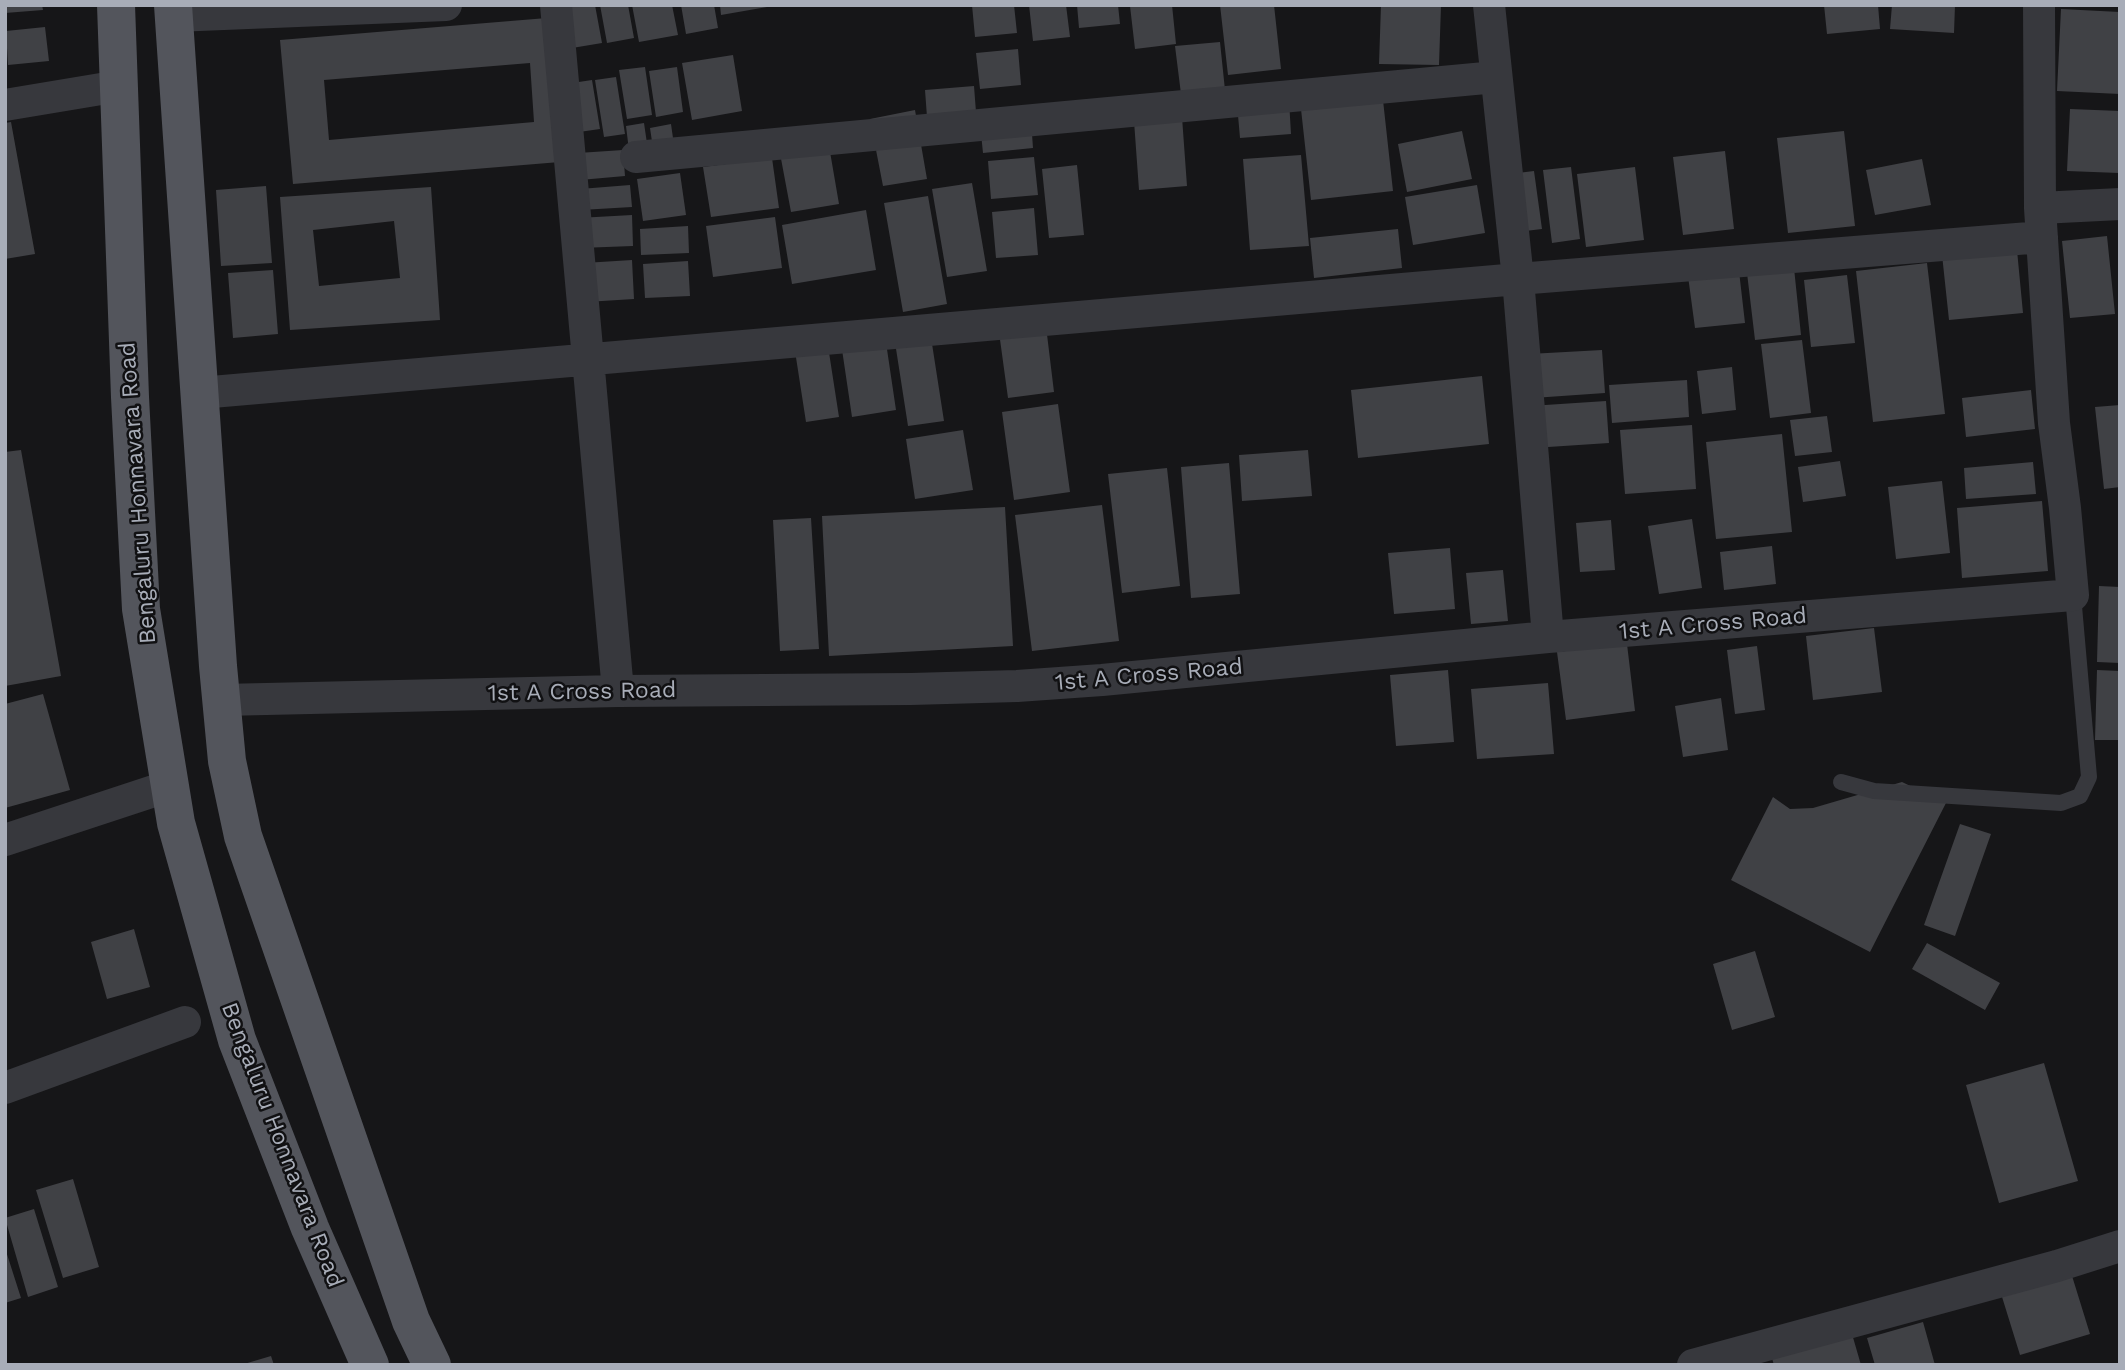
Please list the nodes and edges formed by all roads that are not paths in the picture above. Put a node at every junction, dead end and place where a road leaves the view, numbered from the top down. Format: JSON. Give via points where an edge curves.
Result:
{"nodes":[{"id":1,"x":116,"y":5,"type":"edge"},
{"id":2,"x":446,"y":5,"type":"edge"},
{"id":3,"x":556,"y":5,"type":"edge"},
{"id":4,"x":1489,"y":5,"type":"edge"},
{"id":5,"x":2039,"y":5,"type":"edge"},
{"id":6,"x":174,"y":11,"type":"edge"},
{"id":7,"x":1496,"y":77,"type":"junction"},
{"id":8,"x":119,"y":86,"type":"junction"},
{"id":9,"x":5,"y":105,"type":"edge"},
{"id":10,"x":636,"y":157,"type":"dead end"},
{"id":11,"x":2120,"y":204,"type":"edge"},
{"id":12,"x":2041,"y":223,"type":"junction"},
{"id":13,"x":1518,"y":279,"type":"junction"},
{"id":14,"x":588,"y":360,"type":"junction"},
{"id":15,"x":200,"y":393,"type":"junction"},
{"id":16,"x":2073,"y":595,"type":"junction"},
{"id":17,"x":1548,"y":637,"type":"junction"},
{"id":18,"x":618,"y":691,"type":"junction"},
{"id":19,"x":222,"y":700,"type":"junction"},
{"id":20,"x":1841,"y":782,"type":"dead end"},
{"id":21,"x":169,"y":786,"type":"junction"},
{"id":22,"x":5,"y":840,"type":"edge"},
{"id":23,"x":185,"y":1022,"type":"dead end"},
{"id":24,"x":5,"y":1088,"type":"edge"},
{"id":25,"x":2120,"y":1247,"type":"edge"},
{"id":26,"x":370,"y":1365,"type":"edge"},
{"id":27,"x":432,"y":1365,"type":"edge"},
{"id":28,"x":1693,"y":1365,"type":"edge"}],
"edges":[{"from":1,"to":8,"type":"main road","name":"Bengaluru Honnavara Road"},
{"from":2,"to":6,"type":"street"},
{"from":3,"to":14,"type":"street"},
{"from":4,"to":7,"type":"street"},
{"from":5,"to":12,"type":"street"},
{"from":6,"to":15,"type":"main road"},
{"from":7,"to":10,"type":"street"},
{"from":7,"to":13,"type":"street"},
{"from":8,"to":9,"type":"street"},
{"from":8,"to":21,"type":"main road","name":"Bengaluru Honnavara Road","via":[[141,609]]},
{"from":11,"to":12,"type":"street"},
{"from":12,"to":13,"type":"street"},
{"from":12,"to":16,"type":"street","via":[[2054,423]]},
{"from":13,"to":14,"type":"street"},
{"from":13,"to":17,"type":"street"},
{"from":14,"to":15,"type":"street"},
{"from":14,"to":18,"type":"street"},
{"from":15,"to":19,"type":"main road"},
{"from":16,"to":17,"type":"street","name":"1st A Cross Road"},
{"from":16,"to":20,"type":"lane","via":[[2089,777],[2080,796],[2061,803],[1874,791]]},
{"from":17,"to":18,"type":"street","name":"1st A Cross Road","via":[[1017,686]]},
{"from":18,"to":19,"type":"street","name":"1st A Cross Road"},
{"from":19,"to":27,"type":"main road","via":[[227,761],[243,836],[411,1321]]},
{"from":21,"to":22,"type":"street"},
{"from":21,"to":26,"type":"main road","name":"Bengaluru Honnavara Road","via":[[237,1040],[310,1228]]},
{"from":23,"to":24,"type":"street"},
{"from":25,"to":28,"type":"street"}]}
